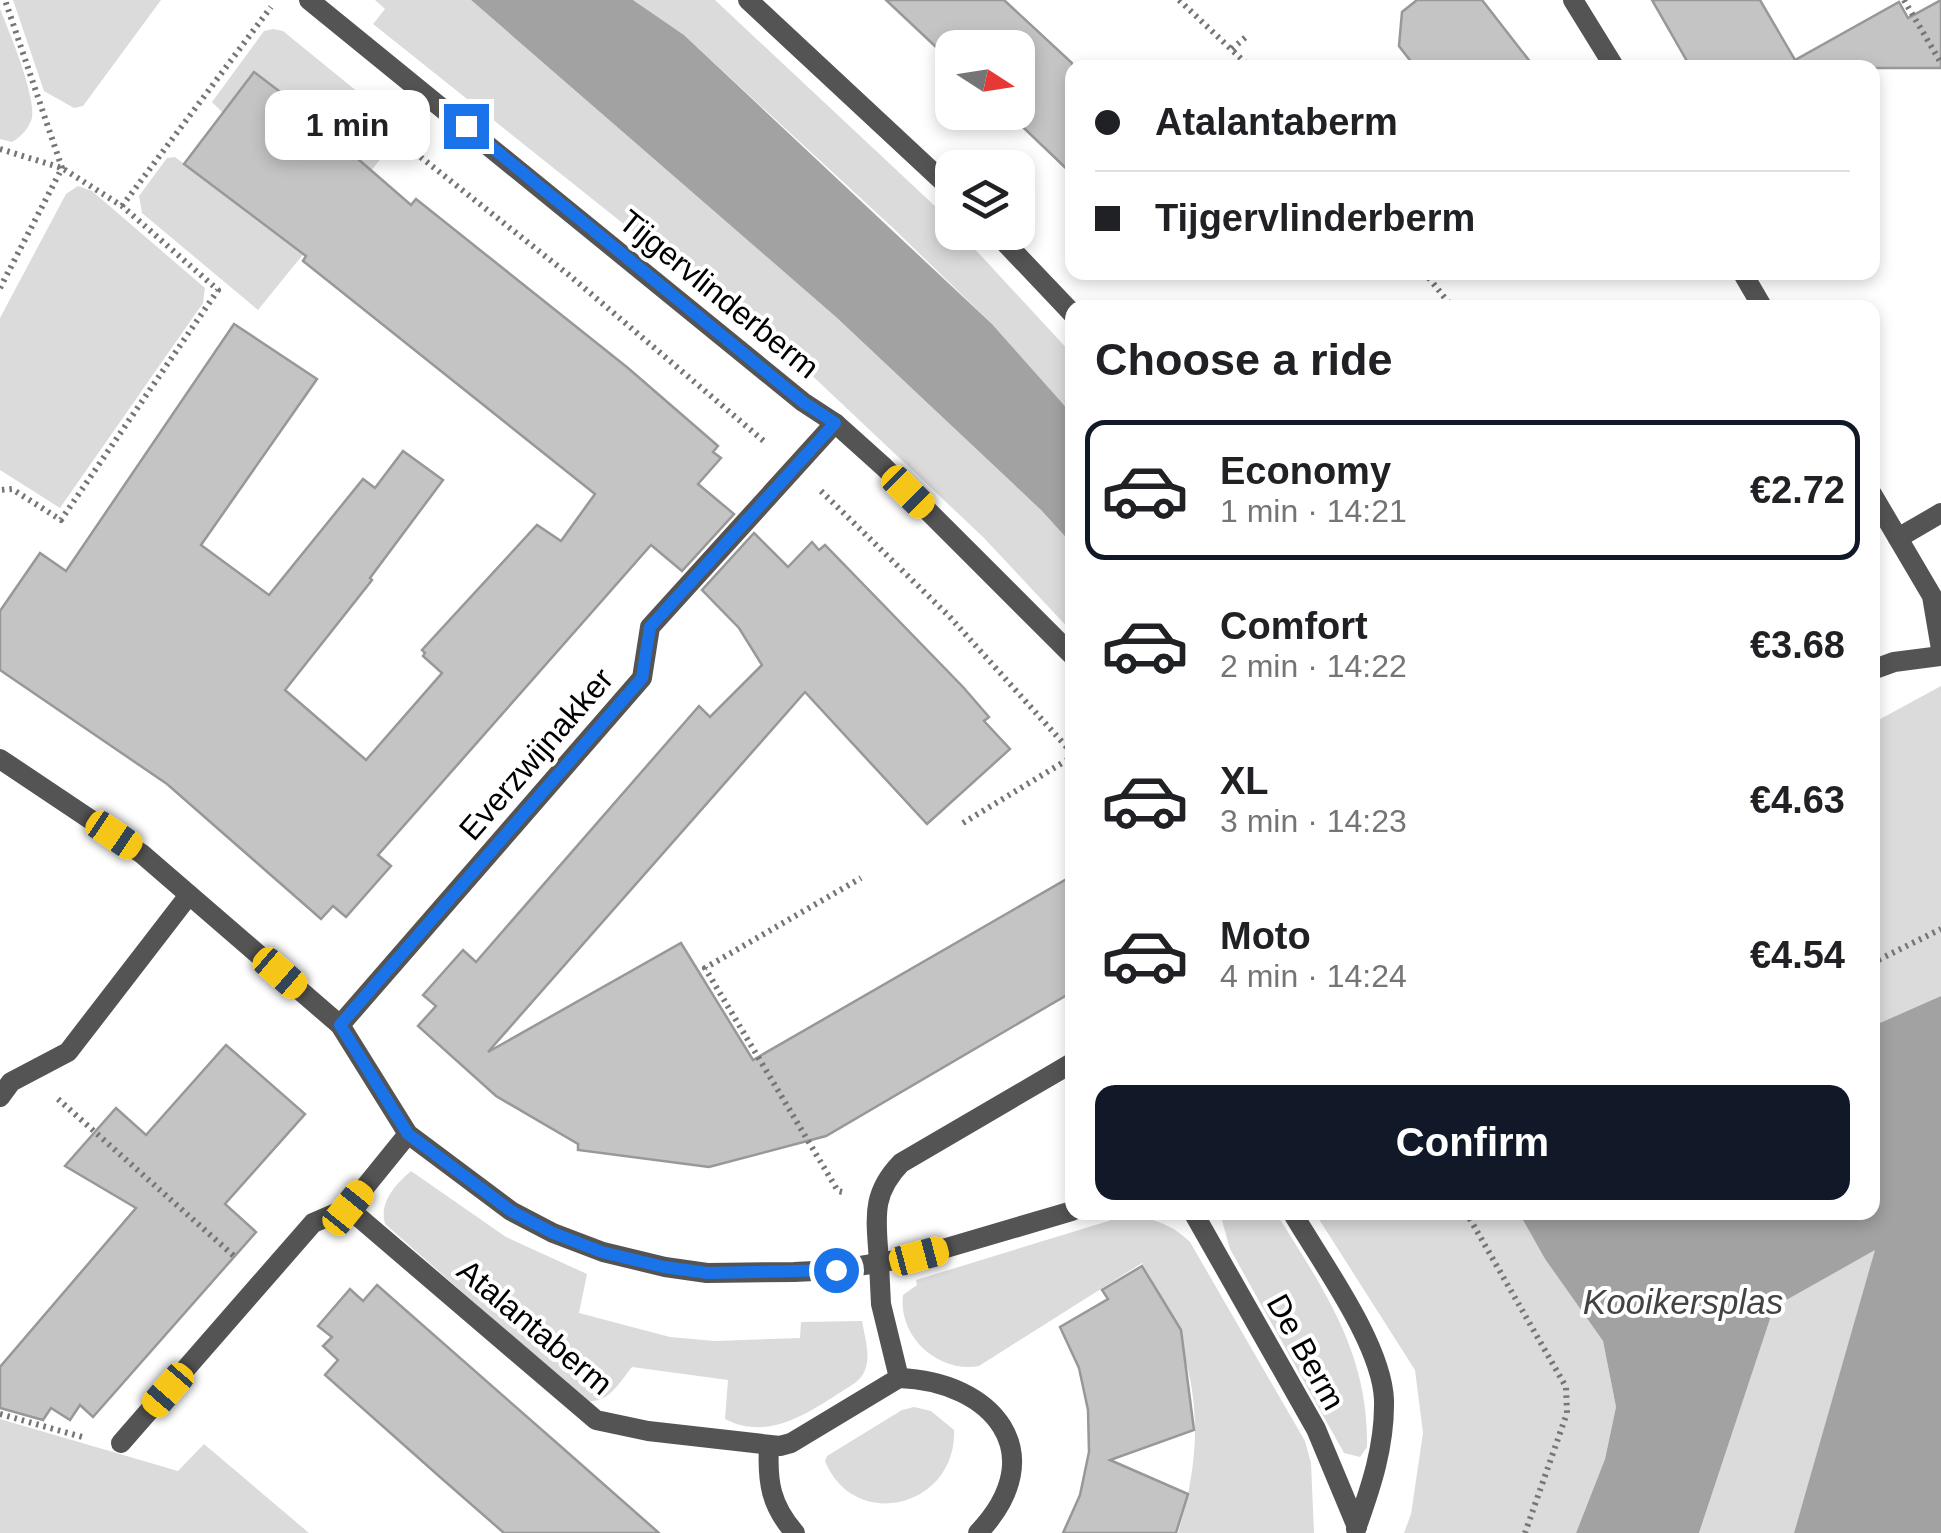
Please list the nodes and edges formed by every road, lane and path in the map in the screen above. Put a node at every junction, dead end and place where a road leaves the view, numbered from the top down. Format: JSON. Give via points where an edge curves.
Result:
{"nodes":[{"id":1,"x":5,"y":0,"type":"edge"},
{"id":2,"x":277,"y":0,"type":"edge"},
{"id":3,"x":309,"y":0,"type":"edge"},
{"id":4,"x":748,"y":0,"type":"edge"},
{"id":5,"x":1179,"y":0,"type":"edge"},
{"id":6,"x":1572,"y":0,"type":"edge"},
{"id":7,"x":1904,"y":0,"type":"edge"},
{"id":8,"x":1248,"y":34,"type":"dead end"},
{"id":9,"x":1232,"y":49,"type":"junction"},
{"id":10,"x":1243,"y":60,"type":"edge"},
{"id":11,"x":1610,"y":60,"type":"edge"},
{"id":12,"x":1941,"y":63,"type":"edge"},
{"id":13,"x":435,"y":102,"type":"junction"},
{"id":14,"x":0,"y":149,"type":"edge"},
{"id":15,"x":62,"y":168,"type":"junction"},
{"id":16,"x":935,"y":174,"type":"edge"},
{"id":17,"x":122,"y":206,"type":"junction"},
{"id":18,"x":1012,"y":250,"type":"edge"},
{"id":19,"x":1430,"y":280,"type":"edge"},
{"id":20,"x":0,"y":288,"type":"edge"},
{"id":21,"x":1447,"y":300,"type":"edge"},
{"id":22,"x":1065,"y":305,"type":"edge"},
{"id":23,"x":835,"y":423,"type":"junction"},
{"id":24,"x":795,"y":468,"type":"junction"},
{"id":25,"x":0,"y":490,"type":"edge"},
{"id":26,"x":1880,"y":508,"type":"edge"},
{"id":27,"x":1941,"y":513,"type":"edge"},
{"id":28,"x":1898,"y":538,"type":"junction"},
{"id":29,"x":1065,"y":648,"type":"edge"},
{"id":30,"x":1941,"y":653,"type":"edge"},
{"id":31,"x":1880,"y":667,"type":"edge"},
{"id":32,"x":1065,"y":748,"type":"edge"},
{"id":33,"x":0,"y":758,"type":"edge"},
{"id":34,"x":1065,"y":760,"type":"edge"},
{"id":35,"x":963,"y":822,"type":"dead end"},
{"id":36,"x":861,"y":878,"type":"dead end"},
{"id":37,"x":189,"y":895,"type":"junction"},
{"id":38,"x":1941,"y":929,"type":"edge"},
{"id":39,"x":1880,"y":958,"type":"edge"},
{"id":40,"x":340,"y":1025,"type":"junction"},
{"id":41,"x":1065,"y":1068,"type":"edge"},
{"id":42,"x":24,"y":1075,"type":"junction"},
{"id":43,"x":0,"y":1098,"type":"edge"},
{"id":44,"x":408,"y":1134,"type":"junction"},
{"id":45,"x":876,"y":1204,"type":"junction"},
{"id":46,"x":348,"y":1208,"type":"junction"},
{"id":47,"x":1065,"y":1213,"type":"edge"},
{"id":48,"x":1198,"y":1220,"type":"edge"},
{"id":49,"x":1297,"y":1220,"type":"edge"},
{"id":50,"x":1471,"y":1220,"type":"edge"},
{"id":51,"x":879,"y":1264,"type":"junction"},
{"id":52,"x":262,"y":1281,"type":"junction"},
{"id":53,"x":899,"y":1378,"type":"junction"},
{"id":54,"x":0,"y":1414,"type":"edge"},
{"id":55,"x":122,"y":1444,"type":"joint"},
{"id":56,"x":769,"y":1447,"type":"junction"},
{"id":57,"x":1356,"y":1530,"type":"edge"},
{"id":58,"x":794,"y":1533,"type":"edge"},
{"id":59,"x":978,"y":1533,"type":"edge"},
{"id":60,"x":1524,"y":1533,"type":"edge"}],
"edges":[{"from":1,"to":15,"type":"path"},
{"from":2,"to":17,"type":"path"},
{"from":3,"to":13,"type":"street","name":"Tijgervlinderberm"},
{"from":4,"to":16,"type":"street"},
{"from":5,"to":9,"type":"path"},
{"from":6,"to":11,"type":"street"},
{"from":7,"to":12,"type":"path"},
{"from":8,"to":9,"type":"path"},
{"from":9,"to":10,"type":"path"},
{"from":13,"to":23,"type":"street","name":"Tijgervlinderberm"},
{"from":13,"to":24,"type":"path","via":[[402,143],[569,274]]},
{"from":14,"to":15,"type":"path"},
{"from":15,"to":17,"type":"path"},
{"from":15,"to":20,"type":"path"},
{"from":17,"to":25,"type":"path","via":[[218,290],[61,520],[12,489]]},
{"from":18,"to":22,"type":"street"},
{"from":19,"to":21,"type":"path"},
{"from":23,"to":24,"type":"street","name":"Everzwijnakker"},
{"from":23,"to":29,"type":"street","name":"Tijgervlinderberm"},
{"from":24,"to":32,"type":"path","via":[[948,616]]},
{"from":24,"to":40,"type":"street","name":"Everzwijnakker","via":[[650,627],[642,678]]},
{"from":26,"to":28,"type":"street"},
{"from":27,"to":28,"type":"street"},
{"from":28,"to":30,"type":"street","via":[[1934,602]]},
{"from":30,"to":31,"type":"street"},
{"from":33,"to":37,"type":"street","via":[[142,854]]},
{"from":34,"to":35,"type":"path"},
{"from":36,"to":45,"type":"path","via":[[705,968],[838,1191]]},
{"from":37,"to":40,"type":"street"},
{"from":37,"to":42,"type":"street","via":[[68,1052]]},
{"from":38,"to":39,"type":"path"},
{"from":40,"to":44,"type":"street"},
{"from":41,"to":45,"type":"street","via":[[901,1163]]},
{"from":42,"to":43,"type":"street"},
{"from":42,"to":52,"type":"path"},
{"from":44,"to":46,"type":"street"},
{"from":44,"to":51,"type":"street","via":[[511,1211],[602,1252],[708,1273]]},
{"from":45,"to":51,"type":"street"},
{"from":46,"to":52,"type":"street","via":[[313,1223]]},
{"from":46,"to":56,"type":"street","name":"Atalantaberm","via":[[587,1416]]},
{"from":47,"to":51,"type":"street"},
{"from":48,"to":57,"type":"street","name":"De Berm","via":[[1316,1428]]},
{"from":49,"to":57,"type":"street","name":"De Berm","via":[[1364,1335],[1384,1398],[1378,1468]]},
{"from":50,"to":60,"type":"path","via":[[1566,1387],[1567,1414]]},
{"from":51,"to":53,"type":"street"},
{"from":52,"to":55,"type":"street"},
{"from":53,"to":56,"type":"street","name":"Atalantaberm","via":[[791,1443]]},
{"from":53,"to":59,"type":"street","via":[[960,1390],[991,1412],[1009,1439],[1010,1480]]},
{"from":54,"to":55,"type":"path"},
{"from":56,"to":58,"type":"street","via":[[770,1494]]}]}
